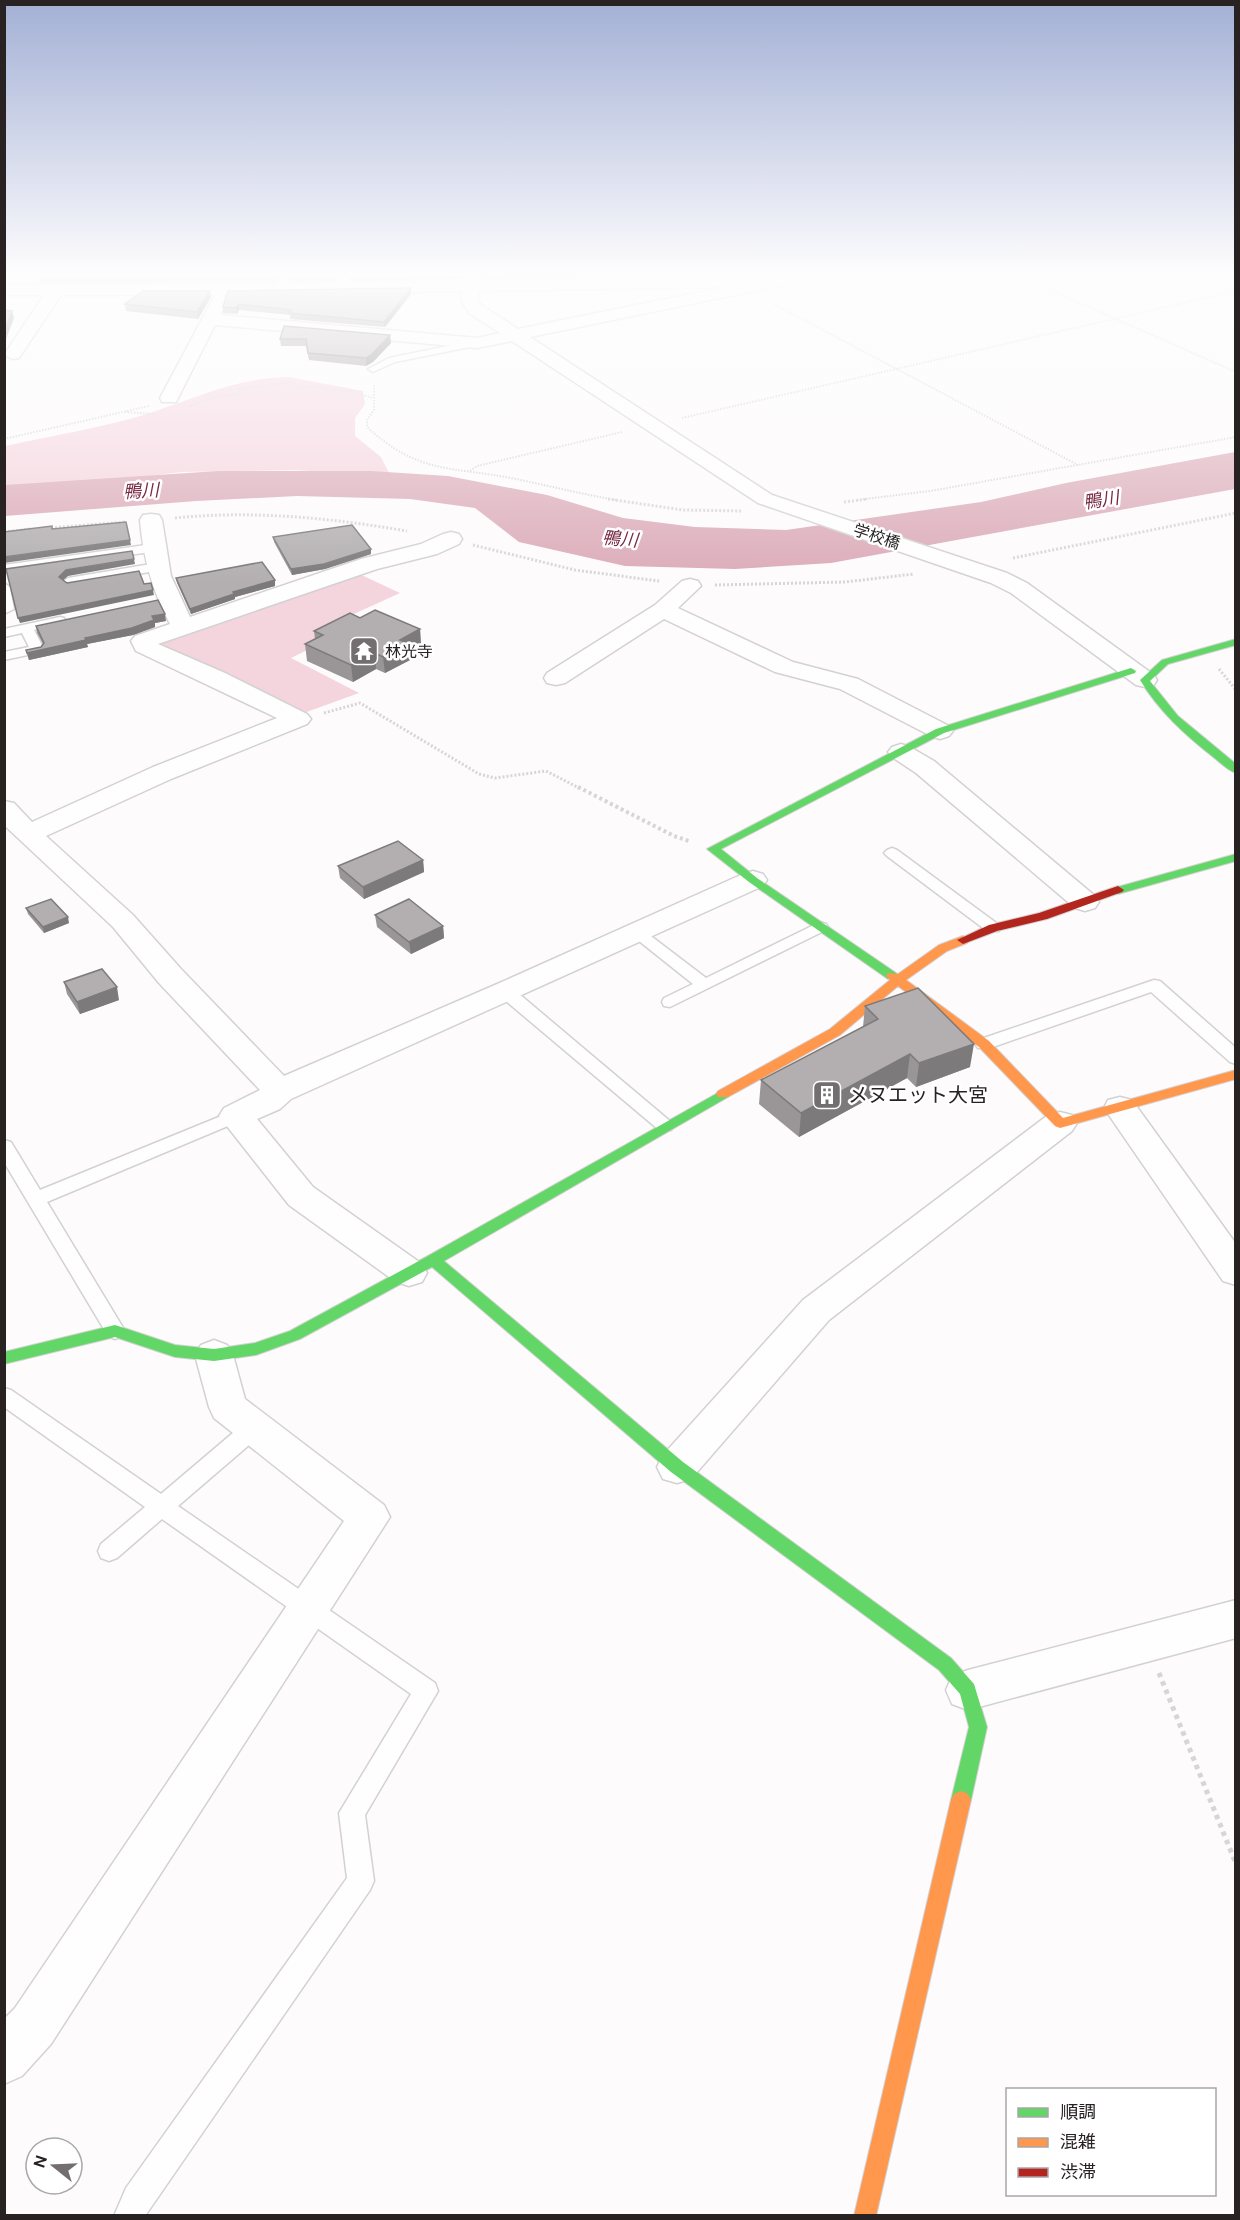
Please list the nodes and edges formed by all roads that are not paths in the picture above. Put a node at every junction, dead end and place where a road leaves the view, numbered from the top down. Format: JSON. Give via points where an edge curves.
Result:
{"nodes":[{"id":1,"x":181,"y":377,"type":"edge"},
{"id":2,"x":577,"y":377,"type":"edge"},
{"id":3,"x":166,"y":406,"type":"road end"},
{"id":4,"x":151,"y":519,"type":"road end"},
{"id":5,"x":451,"y":539,"type":"road end"},
{"id":6,"x":155,"y":558,"type":"junction"},
{"id":7,"x":4,"y":569,"type":"edge"},
{"id":8,"x":68,"y":582,"type":"edge"},
{"id":9,"x":690,"y":586,"type":"road end"},
{"id":10,"x":4,"y":587,"type":"edge"},
{"id":11,"x":4,"y":610,"type":"edge"},
{"id":12,"x":663,"y":610,"type":"junction"},
{"id":13,"x":70,"y":619,"type":"edge"},
{"id":14,"x":26,"y":628,"type":"junction"},
{"id":15,"x":184,"y":628,"type":"junction"},
{"id":16,"x":4,"y":633,"type":"edge"},
{"id":17,"x":1236,"y":642,"type":"edge"},
{"id":18,"x":4,"y":656,"type":"edge"},
{"id":19,"x":1138,"y":675,"type":"junction"},
{"id":20,"x":556,"y":678,"type":"dead end"},
{"id":21,"x":940,"y":732,"type":"junction"},
{"id":22,"x":901,"y":752,"type":"junction"},
{"id":23,"x":1236,"y":770,"type":"edge"},
{"id":24,"x":4,"y":809,"type":"edge"},
{"id":25,"x":28,"y":834,"type":"junction"},
{"id":26,"x":892,"y":853,"type":"dead end"},
{"id":27,"x":1236,"y":857,"type":"edge"},
{"id":28,"x":753,"y":880,"type":"junction"},
{"id":29,"x":1085,"y":902,"type":"junction"},
{"id":30,"x":820,"y":927,"type":"junction"},
{"id":31,"x":993,"y":928,"type":"junction"},
{"id":32,"x":637,"y":933,"type":"junction"},
{"id":33,"x":898,"y":980,"type":"junction"},
{"id":34,"x":705,"y":985,"type":"junction"},
{"id":35,"x":506,"y":992,"type":"junction"},
{"id":36,"x":670,"y":1002,"type":"dead end"},
{"id":37,"x":984,"y":1044,"type":"junction"},
{"id":38,"x":1236,"y":1058,"type":"edge"},
{"id":39,"x":1236,"y":1074,"type":"edge"},
{"id":40,"x":279,"y":1091,"type":"junction"},
{"id":41,"x":1120,"y":1108,"type":"junction"},
{"id":42,"x":236,"y":1116,"type":"junction"},
{"id":43,"x":1060,"y":1123,"type":"junction"},
{"id":44,"x":665,"y":1126,"type":"junction"},
{"id":45,"x":5,"y":1147,"type":"edge"},
{"id":46,"x":37,"y":1199,"type":"junction"},
{"id":47,"x":421,"y":1266,"type":"junction"},
{"id":48,"x":1236,"y":1272,"type":"edge"},
{"id":49,"x":116,"y":1331,"type":"junction"},
{"id":50,"x":214,"y":1355,"type":"junction"},
{"id":51,"x":4,"y":1358,"type":"edge"},
{"id":52,"x":4,"y":1396,"type":"edge"},
{"id":53,"x":255,"y":1427,"type":"junction"},
{"id":54,"x":677,"y":1467,"type":"junction"},
{"id":55,"x":164,"y":1506,"type":"junction"},
{"id":56,"x":109,"y":1551,"type":"dead end"},
{"id":57,"x":309,"y":1609,"type":"junction"},
{"id":58,"x":1236,"y":1619,"type":"edge"},
{"id":59,"x":968,"y":1690,"type":"junction"},
{"id":60,"x":4,"y":2058,"type":"edge"},
{"id":61,"x":129,"y":2216,"type":"edge"},
{"id":62,"x":865,"y":2216,"type":"edge"}],
"edges":[{"from":1,"to":3,"type":"street"},
{"from":2,"to":19,"type":"street","name":"学校橋","via":[[765,499],[962,564],[1019,588]]},
{"from":4,"to":6,"type":"street"},
{"from":5,"to":15,"type":"street"},
{"from":6,"to":7,"type":"lane"},
{"from":6,"to":8,"type":"lane"},
{"from":6,"to":15,"type":"street","via":[[162,600]]},
{"from":9,"to":12,"type":"street"},
{"from":10,"to":11,"type":"lane","via":[[8,609]]},
{"from":12,"to":20,"type":"street"},
{"from":12,"to":21,"type":"street","via":[[784,667],[849,684]]},
{"from":13,"to":14,"type":"lane"},
{"from":14,"to":16,"type":"lane"},
{"from":14,"to":18,"type":"lane","via":[[37,649]]},
{"from":15,"to":25,"type":"street","via":[[143,641],[144,646],[298,719],[162,773]]},
{"from":17,"to":19,"type":"street","via":[[1165,662]]},
{"from":19,"to":21,"type":"street"},
{"from":19,"to":23,"type":"street","via":[[1170,714]]},
{"from":21,"to":22,"type":"street"},
{"from":22,"to":28,"type":"street","via":[[713,849]]},
{"from":22,"to":29,"type":"street","via":[[925,766]]},
{"from":24,"to":25,"type":"street"},
{"from":25,"to":40,"type":"street","via":[[123,921]]},
{"from":26,"to":31,"type":"lane"},
{"from":27,"to":29,"type":"street"},
{"from":28,"to":30,"type":"street"},
{"from":28,"to":32,"type":"street"},
{"from":29,"to":31,"type":"street"},
{"from":30,"to":33,"type":"street"},
{"from":30,"to":34,"type":"lane"},
{"from":31,"to":33,"type":"street","via":[[943,948]]},
{"from":32,"to":34,"type":"lane"},
{"from":32,"to":35,"type":"street"},
{"from":33,"to":37,"type":"street"},
{"from":33,"to":44,"type":"street","via":[[835,1032]]},
{"from":34,"to":36,"type":"lane"},
{"from":35,"to":40,"type":"street"},
{"from":35,"to":44,"type":"lane"},
{"from":37,"to":38,"type":"lane","via":[[1154,985]]},
{"from":37,"to":43,"type":"street"},
{"from":39,"to":41,"type":"street"},
{"from":40,"to":42,"type":"street","via":[[268,1101]]},
{"from":41,"to":43,"type":"street"},
{"from":41,"to":48,"type":"street"},
{"from":42,"to":46,"type":"lane"},
{"from":42,"to":47,"type":"street","via":[[301,1197]]},
{"from":43,"to":54,"type":"street","via":[[816,1310]]},
{"from":44,"to":47,"type":"street"},
{"from":45,"to":46,"type":"lane"},
{"from":46,"to":49,"type":"lane"},
{"from":47,"to":50,"type":"street","via":[[295,1335],[256,1349]]},
{"from":47,"to":54,"type":"street"},
{"from":49,"to":50,"type":"street","via":[[175,1351]]},
{"from":49,"to":51,"type":"street"},
{"from":50,"to":53,"type":"street","via":[[228,1407]]},
{"from":52,"to":55,"type":"lane"},
{"from":53,"to":55,"type":"lane"},
{"from":53,"to":57,"type":"street","via":[[369,1516]]},
{"from":54,"to":59,"type":"street","via":[[945,1664]]},
{"from":55,"to":56,"type":"lane"},
{"from":55,"to":57,"type":"lane"},
{"from":57,"to":60,"type":"street","via":[[33,2026]]},
{"from":57,"to":61,"type":"lane","via":[[426,1690],[352,1814],[361,1881],[137,2199]]},
{"from":58,"to":59,"type":"street"},
{"from":59,"to":62,"type":"street","via":[[978,1727]]}]}
